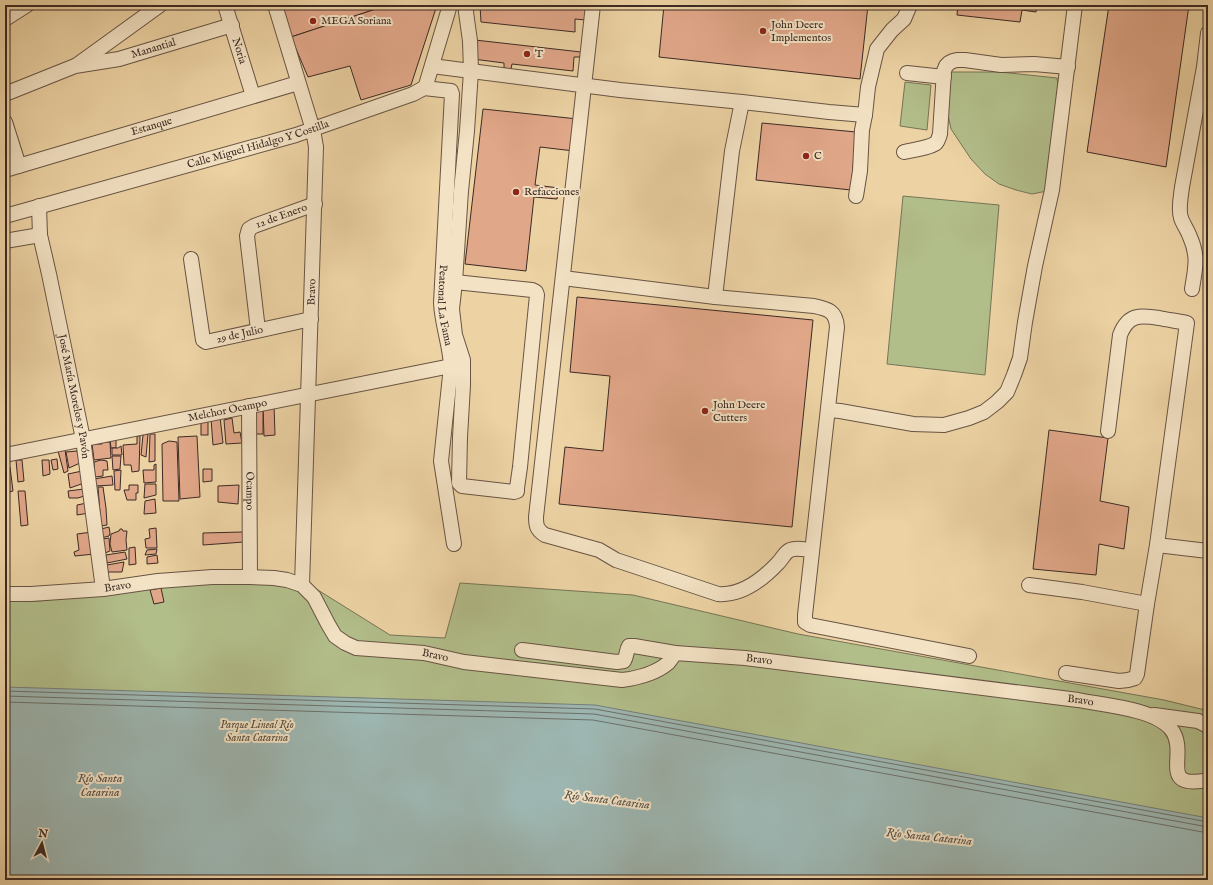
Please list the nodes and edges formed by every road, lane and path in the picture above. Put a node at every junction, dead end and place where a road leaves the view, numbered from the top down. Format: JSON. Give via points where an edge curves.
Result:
{"nodes":[{"id":1,"x":27,"y":5,"type":"edge"},
{"id":2,"x":160,"y":5,"type":"edge"},
{"id":3,"x":225,"y":5,"type":"edge"},
{"id":4,"x":275,"y":5,"type":"edge"},
{"id":5,"x":450,"y":5,"type":"edge"},
{"id":6,"x":467,"y":5,"type":"edge"},
{"id":7,"x":593,"y":5,"type":"edge"},
{"id":8,"x":910,"y":5,"type":"edge"},
{"id":9,"x":1075,"y":5,"type":"edge"},
{"id":10,"x":5,"y":19,"type":"edge"},
{"id":11,"x":232,"y":25,"type":"junction"},
{"id":12,"x":1208,"y":33,"type":"edge"},
{"id":13,"x":75,"y":66,"type":"junction"},
{"id":14,"x":432,"y":66,"type":"junction"},
{"id":15,"x":1068,"y":67,"type":"junction"},
{"id":16,"x":471,"y":71,"type":"junction"},
{"id":17,"x":907,"y":73,"type":"dead end"},
{"id":18,"x":944,"y":77,"type":"junction"},
{"id":19,"x":298,"y":83,"type":"junction"},
{"id":20,"x":584,"y":85,"type":"junction"},
{"id":21,"x":424,"y":88,"type":"junction"},
{"id":22,"x":5,"y":94,"type":"edge"},
{"id":23,"x":253,"y":96,"type":"junction"},
{"id":24,"x":742,"y":102,"type":"junction"},
{"id":25,"x":865,"y":115,"type":"junction"},
{"id":26,"x":5,"y":122,"type":"edge"},
{"id":27,"x":313,"y":130,"type":"junction"},
{"id":28,"x":904,"y":152,"type":"dead end"},
{"id":29,"x":20,"y":166,"type":"junction"},
{"id":30,"x":5,"y":170,"type":"edge"},
{"id":31,"x":856,"y":196,"type":"dead end"},
{"id":32,"x":315,"y":204,"type":"junction"},
{"id":33,"x":39,"y":206,"type":"junction"},
{"id":34,"x":5,"y":216,"type":"edge"},
{"id":35,"x":40,"y":235,"type":"junction"},
{"id":36,"x":5,"y":242,"type":"edge"},
{"id":37,"x":191,"y":259,"type":"dead end"},
{"id":38,"x":563,"y":278,"type":"junction"},
{"id":39,"x":454,"y":282,"type":"junction"},
{"id":40,"x":1192,"y":289,"type":"dead end"},
{"id":41,"x":715,"y":297,"type":"junction"},
{"id":42,"x":311,"y":319,"type":"junction"},
{"id":43,"x":258,"y":330,"type":"junction"},
{"id":44,"x":451,"y":366,"type":"junction"},
{"id":45,"x":308,"y":394,"type":"junction"},
{"id":46,"x":249,"y":406,"type":"junction"},
{"id":47,"x":828,"y":410,"type":"junction"},
{"id":48,"x":1108,"y":431,"type":"dead end"},
{"id":49,"x":83,"y":439,"type":"junction"},
{"id":50,"x":5,"y":455,"type":"edge"},
{"id":51,"x":454,"y":544,"type":"dead end"},
{"id":52,"x":1157,"y":545,"type":"junction"},
{"id":53,"x":812,"y":550,"type":"junction"},
{"id":54,"x":1208,"y":551,"type":"edge"},
{"id":55,"x":250,"y":577,"type":"junction"},
{"id":56,"x":302,"y":585,"type":"junction"},
{"id":57,"x":1029,"y":585,"type":"dead end"},
{"id":58,"x":103,"y":589,"type":"junction"},
{"id":59,"x":5,"y":594,"type":"edge"},
{"id":60,"x":1147,"y":604,"type":"junction"},
{"id":61,"x":522,"y":650,"type":"dead end"},
{"id":62,"x":675,"y":653,"type":"junction"},
{"id":63,"x":969,"y":656,"type":"dead end"},
{"id":64,"x":1066,"y":673,"type":"dead end"},
{"id":65,"x":1150,"y":715,"type":"junction"},
{"id":66,"x":1208,"y":726,"type":"edge"},
{"id":67,"x":1208,"y":780,"type":"edge"}],
"edges":[{"from":1,"to":10,"type":"street"},
{"from":2,"to":13,"type":"street","name":"Manantial"},
{"from":3,"to":11,"type":"street","name":"Noria"},
{"from":4,"to":19,"type":"street","name":"Bravo"},
{"from":5,"to":14,"type":"street"},
{"from":6,"to":16,"type":"street"},
{"from":7,"to":20,"type":"street"},
{"from":8,"to":25,"type":"street","via":[[904,18],[877,50],[868,87]]},
{"from":9,"to":15,"type":"street"},
{"from":11,"to":13,"type":"street","name":"Manantial","via":[[118,59]]},
{"from":11,"to":23,"type":"street","name":"Noria"},
{"from":12,"to":40,"type":"street","via":[[1180,205],[1180,217],[1195,251],[1196,264]]},
{"from":13,"to":22,"type":"street","name":"Manantial"},
{"from":14,"to":16,"type":"street"},
{"from":14,"to":21,"type":"street"},
{"from":15,"to":18,"type":"street","via":[[1001,65],[953,60],[946,66]]},
{"from":15,"to":47,"type":"street","via":[[1052,190],[1035,266],[1020,358],[1007,392],[984,412],[944,425],[913,424]]},
{"from":16,"to":20,"type":"street"},
{"from":16,"to":39,"type":"street"},
{"from":17,"to":18,"type":"street"},
{"from":18,"to":28,"type":"street","via":[[938,140],[929,146]]},
{"from":19,"to":23,"type":"street","name":"Estanque"},
{"from":19,"to":27,"type":"street","name":"Bravo"},
{"from":20,"to":24,"type":"street"},
{"from":20,"to":38,"type":"street"},
{"from":21,"to":27,"type":"street","name":"Calle Miguel Hidalgo Y Costilla"},
{"from":21,"to":44,"type":"street","name":"Peatonal La Fama","via":[[451,91],[452,94],[441,303]]},
{"from":23,"to":29,"type":"street","name":"Estanque"},
{"from":24,"to":25,"type":"street"},
{"from":24,"to":41,"type":"street","via":[[732,151]]},
{"from":25,"to":31,"type":"street"},
{"from":26,"to":29,"type":"street"},
{"from":27,"to":32,"type":"street","name":"Bravo","via":[[316,147]]},
{"from":27,"to":33,"type":"street","name":"Calle Miguel Hidalgo Y Costilla"},
{"from":29,"to":30,"type":"street","name":"Estanque"},
{"from":32,"to":42,"type":"street","name":"Bravo"},
{"from":32,"to":43,"type":"street","name":"12 de Enero","via":[[249,229],[247,236]]},
{"from":33,"to":34,"type":"street","name":"Calle Miguel Hidalgo Y Costilla"},
{"from":33,"to":35,"type":"street","name":"José María Morelos y Pavón"},
{"from":35,"to":36,"type":"street"},
{"from":35,"to":49,"type":"street","name":"José María Morelos y Pavón"},
{"from":37,"to":43,"type":"street","name":"29 de Julio","via":[[204,341],[208,343]]},
{"from":38,"to":41,"type":"street"},
{"from":38,"to":53,"type":"street","via":[[536,517],[539,531],[718,594],[732,594],[752,585],[766,576],[790,550]]},
{"from":39,"to":39,"type":"street","via":[[532,290],[538,297],[517,491],[462,486],[459,483],[463,360],[452,309]]},
{"from":41,"to":47,"type":"street","via":[[814,306],[832,312],[837,327]]},
{"from":42,"to":43,"type":"street","name":"29 de Julio"},
{"from":42,"to":45,"type":"street","name":"Bravo"},
{"from":44,"to":45,"type":"street","name":"Melchor Ocampo"},
{"from":44,"to":51,"type":"street","name":"Peatonal La Fama","via":[[440,460]]},
{"from":45,"to":46,"type":"street","name":"Melchor Ocampo"},
{"from":45,"to":56,"type":"street","name":"Bravo"},
{"from":46,"to":49,"type":"street","name":"Melchor Ocampo"},
{"from":46,"to":55,"type":"street","name":"Ocampo"},
{"from":47,"to":53,"type":"street"},
{"from":48,"to":52,"type":"street","via":[[1123,326],[1137,316],[1188,323]]},
{"from":49,"to":50,"type":"street","name":"Melchor Ocampo"},
{"from":49,"to":58,"type":"street","name":"José María Morelos y Pavón"},
{"from":52,"to":54,"type":"street"},
{"from":52,"to":60,"type":"street"},
{"from":53,"to":63,"type":"street","via":[[805,615],[807,624]]},
{"from":55,"to":56,"type":"street","name":"Bravo","via":[[287,580]]},
{"from":55,"to":58,"type":"street","name":"Bravo","via":[[158,581]]},
{"from":56,"to":62,"type":"street","name":"Bravo","via":[[314,597],[335,636],[356,648],[424,653],[464,662],[622,680],[646,676],[667,663]]},
{"from":57,"to":60,"type":"street"},
{"from":58,"to":59,"type":"street","name":"Bravo"},
{"from":60,"to":64,"type":"street","via":[[1139,669],[1135,678],[1119,681]]},
{"from":61,"to":62,"type":"street","via":[[618,662],[624,661],[630,646]]},
{"from":62,"to":65,"type":"street","name":"Bravo","via":[[745,658],[1078,700]]},
{"from":65,"to":66,"type":"street","via":[[1198,721]]},
{"from":65,"to":67,"type":"street","name":"Bravo","via":[[1164,722],[1177,740],[1179,778],[1189,782]]}]}
